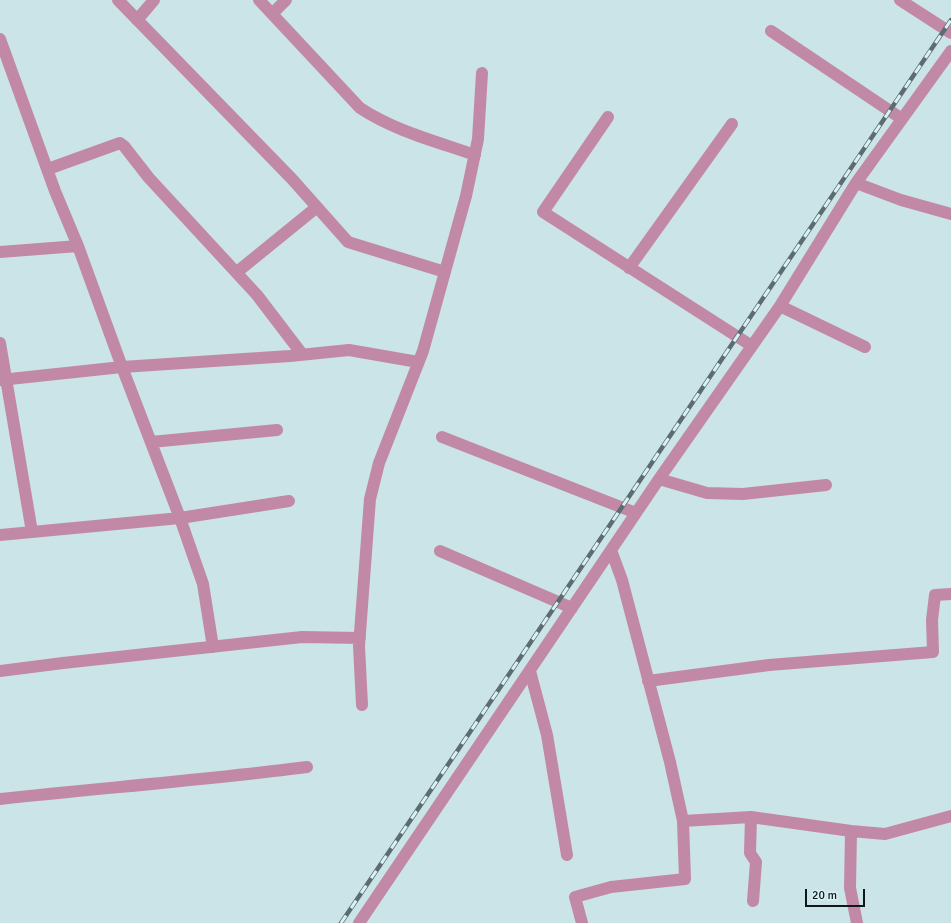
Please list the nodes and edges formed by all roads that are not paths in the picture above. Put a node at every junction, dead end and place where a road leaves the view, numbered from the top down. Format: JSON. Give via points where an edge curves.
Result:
{"nodes":[{"id":1,"x":118,"y":0,"type":"edge"},
{"id":2,"x":154,"y":0,"type":"edge"},
{"id":3,"x":259,"y":0,"type":"edge"},
{"id":4,"x":286,"y":0,"type":"edge"},
{"id":5,"x":900,"y":0,"type":"edge"},
{"id":6,"x":272,"y":14,"type":"junction"},
{"id":7,"x":137,"y":20,"type":"junction"},
{"id":8,"x":771,"y":31,"type":"dead end"},
{"id":9,"x":951,"y":33,"type":"edge"},
{"id":10,"x":0,"y":39,"type":"edge"},
{"id":11,"x":950,"y":52,"type":"edge"},
{"id":12,"x":482,"y":74,"type":"dead end"},
{"id":13,"x":608,"y":117,"type":"dead end"},
{"id":14,"x":902,"y":119,"type":"junction"},
{"id":15,"x":732,"y":124,"type":"dead end"},
{"id":16,"x":474,"y":155,"type":"junction"},
{"id":17,"x":48,"y":169,"type":"junction"},
{"id":18,"x":856,"y":183,"type":"junction"},
{"id":19,"x":317,"y":207,"type":"junction"},
{"id":20,"x":951,"y":214,"type":"edge"},
{"id":21,"x":78,"y":246,"type":"junction"},
{"id":22,"x":0,"y":252,"type":"edge"},
{"id":23,"x":629,"y":268,"type":"junction"},
{"id":24,"x":236,"y":272,"type":"junction"},
{"id":25,"x":445,"y":272,"type":"junction"},
{"id":26,"x":780,"y":306,"type":"junction"},
{"id":27,"x":0,"y":343,"type":"edge"},
{"id":28,"x":752,"y":346,"type":"junction"},
{"id":29,"x":865,"y":347,"type":"dead end"},
{"id":30,"x":302,"y":354,"type":"junction"},
{"id":31,"x":418,"y":362,"type":"junction"},
{"id":32,"x":122,"y":367,"type":"junction"},
{"id":33,"x":3,"y":380,"type":"edge"},
{"id":34,"x":277,"y":430,"type":"dead end"},
{"id":35,"x":442,"y":437,"type":"dead end"},
{"id":36,"x":151,"y":442,"type":"junction"},
{"id":37,"x":659,"y":480,"type":"junction"},
{"id":38,"x":826,"y":485,"type":"dead end"},
{"id":39,"x":289,"y":501,"type":"dead end"},
{"id":40,"x":636,"y":513,"type":"junction"},
{"id":41,"x":180,"y":518,"type":"junction"},
{"id":42,"x":32,"y":532,"type":"junction"},
{"id":43,"x":0,"y":535,"type":"edge"},
{"id":44,"x":611,"y":550,"type":"junction"},
{"id":45,"x":440,"y":551,"type":"dead end"},
{"id":46,"x":951,"y":594,"type":"edge"},
{"id":47,"x":572,"y":608,"type":"junction"},
{"id":48,"x":360,"y":638,"type":"junction"},
{"id":49,"x":213,"y":647,"type":"junction"},
{"id":50,"x":0,"y":671,"type":"edge"},
{"id":51,"x":530,"y":672,"type":"junction"},
{"id":52,"x":648,"y":681,"type":"junction"},
{"id":53,"x":362,"y":705,"type":"dead end"},
{"id":54,"x":307,"y":767,"type":"dead end"},
{"id":55,"x":0,"y":799,"type":"edge"},
{"id":56,"x":951,"y":816,"type":"edge"},
{"id":57,"x":751,"y":817,"type":"junction"},
{"id":58,"x":683,"y":821,"type":"junction"},
{"id":59,"x":851,"y":831,"type":"junction"},
{"id":60,"x":567,"y":855,"type":"dead end"},
{"id":61,"x":753,"y":901,"type":"dead end"},
{"id":62,"x":359,"y":923,"type":"edge"},
{"id":63,"x":582,"y":923,"type":"edge"},
{"id":64,"x":857,"y":923,"type":"edge"}],
"edges":[{"from":1,"to":7,"type":"street"},
{"from":2,"to":7,"type":"street"},
{"from":3,"to":6,"type":"street"},
{"from":4,"to":6,"type":"street"},
{"from":5,"to":9,"type":"street"},
{"from":6,"to":16,"type":"street","via":[[360,108],[406,132]]},
{"from":7,"to":19,"type":"street"},
{"from":8,"to":14,"type":"street"},
{"from":10,"to":17,"type":"street"},
{"from":11,"to":14,"type":"street"},
{"from":12,"to":16,"type":"street","via":[[478,139]]},
{"from":13,"to":23,"type":"street","via":[[543,212]]},
{"from":14,"to":18,"type":"street"},
{"from":15,"to":23,"type":"street"},
{"from":16,"to":25,"type":"street","via":[[466,196]]},
{"from":17,"to":21,"type":"street"},
{"from":17,"to":24,"type":"street","via":[[120,143]]},
{"from":18,"to":20,"type":"street","via":[[901,200]]},
{"from":18,"to":26,"type":"street"},
{"from":19,"to":24,"type":"street"},
{"from":19,"to":25,"type":"street","via":[[348,242]]},
{"from":21,"to":22,"type":"street"},
{"from":21,"to":32,"type":"street"},
{"from":23,"to":28,"type":"street"},
{"from":24,"to":30,"type":"street"},
{"from":25,"to":31,"type":"street"},
{"from":26,"to":28,"type":"street"},
{"from":26,"to":29,"type":"street"},
{"from":27,"to":33,"type":"street"},
{"from":28,"to":37,"type":"street"},
{"from":30,"to":31,"type":"street","via":[[349,350]]},
{"from":30,"to":32,"type":"street"},
{"from":31,"to":48,"type":"street","via":[[379,463],[370,500]]},
{"from":32,"to":33,"type":"street"},
{"from":32,"to":36,"type":"street"},
{"from":33,"to":42,"type":"street"},
{"from":34,"to":36,"type":"street"},
{"from":35,"to":40,"type":"street"},
{"from":36,"to":41,"type":"street"},
{"from":37,"to":38,"type":"street","via":[[707,493],[743,494]]},
{"from":37,"to":40,"type":"street"},
{"from":39,"to":41,"type":"street"},
{"from":40,"to":44,"type":"street"},
{"from":41,"to":42,"type":"street"},
{"from":41,"to":49,"type":"street","via":[[203,584]]},
{"from":42,"to":43,"type":"street"},
{"from":44,"to":47,"type":"street"},
{"from":44,"to":52,"type":"street","via":[[622,580]]},
{"from":45,"to":47,"type":"street"},
{"from":46,"to":52,"type":"street","via":[[935,595],[932,620],[933,652],[769,664]]},
{"from":47,"to":51,"type":"street"},
{"from":48,"to":49,"type":"street","via":[[302,637]]},
{"from":48,"to":53,"type":"street"},
{"from":49,"to":50,"type":"street"},
{"from":51,"to":60,"type":"street","via":[[546,735]]},
{"from":51,"to":62,"type":"street"},
{"from":52,"to":58,"type":"street"},
{"from":54,"to":55,"type":"street"},
{"from":56,"to":59,"type":"street","via":[[885,834]]},
{"from":57,"to":58,"type":"street"},
{"from":57,"to":59,"type":"street"},
{"from":57,"to":61,"type":"street","via":[[750,853],[756,862]]},
{"from":58,"to":63,"type":"street","via":[[685,879],[611,887],[575,897]]},
{"from":59,"to":64,"type":"street","via":[[850,888]]}]}
